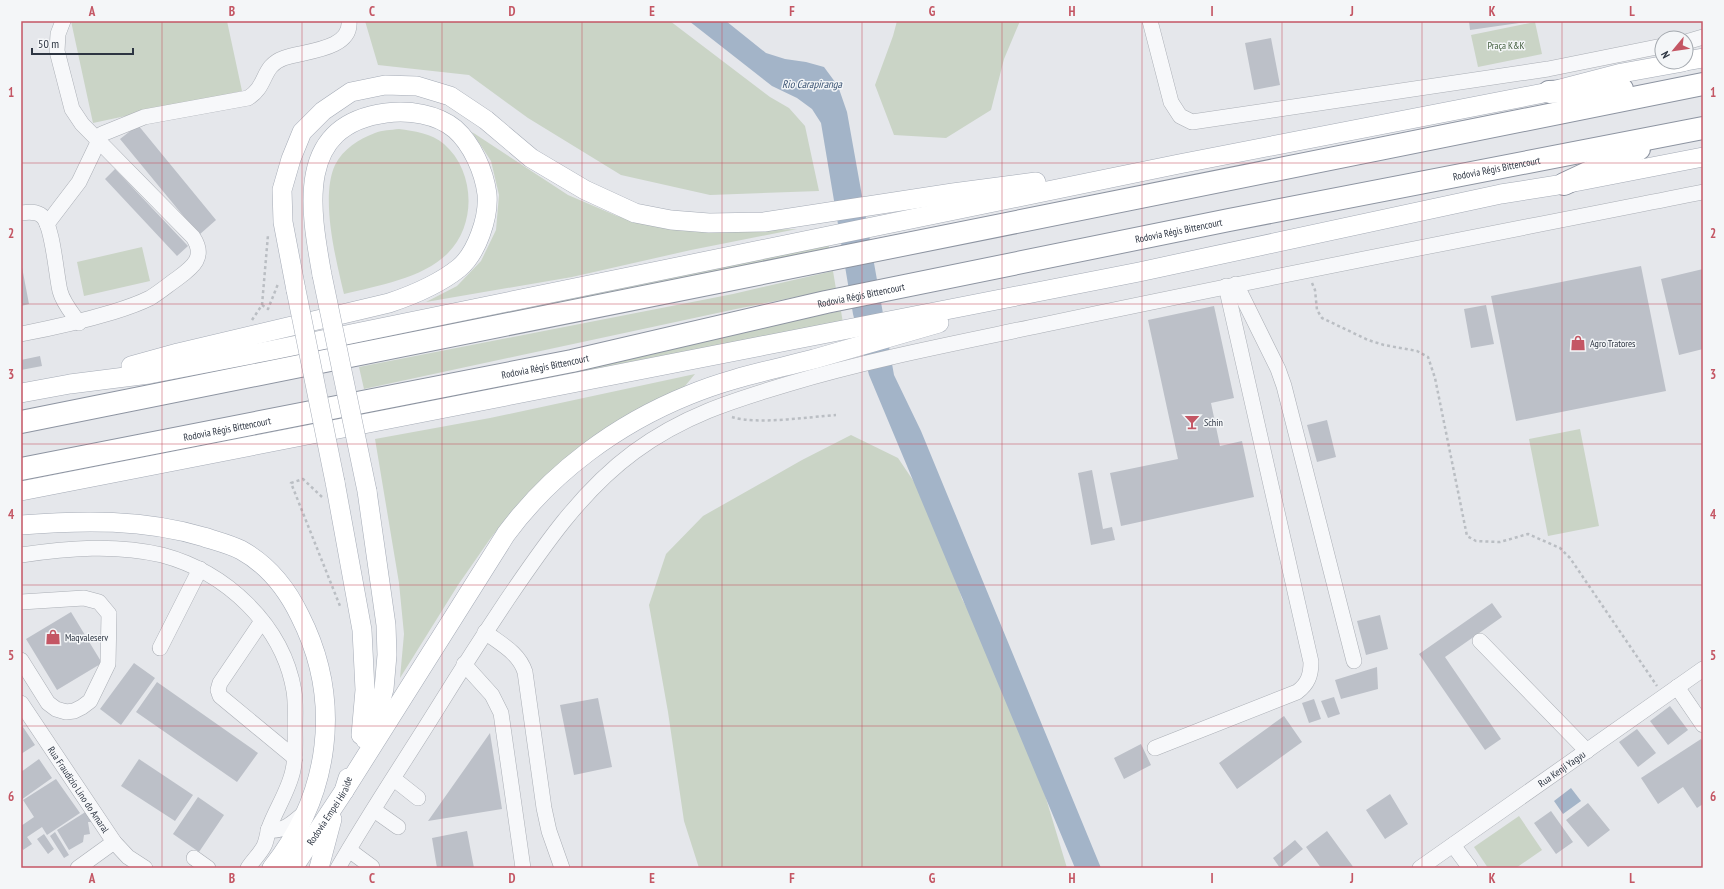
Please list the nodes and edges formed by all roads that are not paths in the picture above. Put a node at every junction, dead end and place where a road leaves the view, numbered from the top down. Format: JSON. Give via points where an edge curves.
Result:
{"nodes":[{"id":1,"x":63,"y":21,"type":"edge"},
{"id":2,"x":349,"y":21,"type":"edge"},
{"id":3,"x":1150,"y":21,"type":"edge"},
{"id":4,"x":1654,"y":48,"type":"edge"},
{"id":5,"x":1654,"y":67,"type":"edge"},
{"id":6,"x":1548,"y":69,"type":"junction"},
{"id":7,"x":1698,"y":85,"type":"edge"},
{"id":8,"x":1549,"y":92,"type":"junction"},
{"id":9,"x":1703,"y":128,"type":"edge"},
{"id":10,"x":1671,"y":134,"type":"junction"},
{"id":11,"x":99,"y":142,"type":"junction"},
{"id":12,"x":1703,"y":157,"type":"edge"},
{"id":13,"x":1178,"y":164,"type":"junction"},
{"id":14,"x":1564,"y":184,"type":"junction"},
{"id":15,"x":1703,"y":192,"type":"edge"},
{"id":16,"x":21,"y":213,"type":"edge"},
{"id":17,"x":47,"y":224,"type":"junction"},
{"id":18,"x":1231,"y":285,"type":"junction"},
{"id":19,"x":79,"y":323,"type":"junction"},
{"id":20,"x":891,"y":329,"type":"junction"},
{"id":21,"x":21,"y":334,"type":"edge"},
{"id":22,"x":840,"y":360,"type":"junction"},
{"id":23,"x":70,"y":384,"type":"junction"},
{"id":24,"x":21,"y":393,"type":"edge"},
{"id":25,"x":21,"y":422,"type":"edge"},
{"id":26,"x":21,"y":469,"type":"edge"},
{"id":27,"x":21,"y":491,"type":"edge"},
{"id":28,"x":21,"y":525,"type":"edge"},
{"id":29,"x":21,"y":556,"type":"edge"},
{"id":30,"x":200,"y":569,"type":"junction"},
{"id":31,"x":21,"y":602,"type":"edge"},
{"id":32,"x":262,"y":621,"type":"junction"},
{"id":33,"x":485,"y":632,"type":"junction"},
{"id":34,"x":1480,"y":641,"type":"dead end"},
{"id":35,"x":160,"y":648,"type":"dead end"},
{"id":36,"x":21,"y":660,"type":"edge"},
{"id":37,"x":1354,"y":661,"type":"dead end"},
{"id":38,"x":464,"y":664,"type":"junction"},
{"id":39,"x":1703,"y":669,"type":"edge"},
{"id":40,"x":1677,"y":687,"type":"junction"},
{"id":41,"x":21,"y":703,"type":"edge"},
{"id":42,"x":1703,"y":724,"type":"edge"},
{"id":43,"x":1155,"y":748,"type":"dead end"},
{"id":44,"x":358,"y":750,"type":"junction"},
{"id":45,"x":1587,"y":751,"type":"junction"},
{"id":46,"x":295,"y":758,"type":"junction"},
{"id":47,"x":394,"y":779,"type":"junction"},
{"id":48,"x":340,"y":797,"type":"junction"},
{"id":49,"x":418,"y":798,"type":"dead end"},
{"id":50,"x":308,"y":809,"type":"junction"},
{"id":51,"x":374,"y":810,"type":"junction"},
{"id":52,"x":398,"y":827,"type":"dead end"},
{"id":53,"x":268,"y":830,"type":"junction"},
{"id":54,"x":114,"y":842,"type":"junction"},
{"id":55,"x":1453,"y":845,"type":"junction"},
{"id":56,"x":349,"y":850,"type":"junction"},
{"id":57,"x":194,"y":858,"type":"dead end"},
{"id":58,"x":78,"y":868,"type":"edge"},
{"id":59,"x":145,"y":868,"type":"edge"},
{"id":60,"x":208,"y":868,"type":"edge"},
{"id":61,"x":248,"y":868,"type":"edge"},
{"id":62,"x":272,"y":868,"type":"edge"},
{"id":63,"x":293,"y":868,"type":"edge"},
{"id":64,"x":319,"y":868,"type":"edge"},
{"id":65,"x":338,"y":868,"type":"edge"},
{"id":66,"x":372,"y":868,"type":"edge"},
{"id":67,"x":523,"y":868,"type":"edge"},
{"id":68,"x":562,"y":868,"type":"edge"},
{"id":69,"x":1420,"y":868,"type":"edge"},
{"id":70,"x":1470,"y":868,"type":"edge"}],
"edges":[{"from":1,"to":11,"type":"street","via":[[58,34],[57,51],[72,109],[78,120]]},
{"from":2,"to":11,"type":"street","via":[[347,33],[341,40],[326,47],[284,58],[271,66],[261,87],[248,98],[144,117],[102,134]]},
{"from":3,"to":6,"type":"street","via":[[1171,102],[1180,116],[1192,122]]},
{"from":4,"to":6,"type":"street"},
{"from":5,"to":8,"type":"main road"},
{"from":6,"to":8,"type":"street"},
{"from":7,"to":8,"type":"highway"},
{"from":7,"to":25,"type":"highway"},
{"from":8,"to":13,"type":"main road"},
{"from":9,"to":10,"type":"highway","name":"Rodovia Régis Bittencourt"},
{"from":10,"to":14,"type":"highway"},
{"from":10,"to":26,"type":"highway","name":"Rodovia Régis Bittencourt","via":[[826,302],[572,361]]},
{"from":11,"to":17,"type":"street","via":[[79,182]]},
{"from":11,"to":19,"type":"street","via":[[193,237],[198,253],[196,263],[190,269],[149,298]]},
{"from":12,"to":14,"type":"main road"},
{"from":13,"to":23,"type":"main road","via":[[242,356],[149,374]]},
{"from":13,"to":44,"type":"main road","bridge":true,"via":[[953,193],[764,222],[709,223],[671,220],[635,213],[585,190],[531,158],[486,120],[450,96],[418,86],[385,84],[351,92],[323,111],[302,132],[282,190],[284,222],[362,630],[365,690]]},
{"from":14,"to":20,"type":"main road","via":[[1501,194],[1139,272]]},
{"from":15,"to":18,"type":"street"},
{"from":16,"to":17,"type":"street","via":[[39,214]]},
{"from":17,"to":19,"type":"street","via":[[60,291]]},
{"from":18,"to":22,"type":"street","via":[[899,354]]},
{"from":18,"to":37,"type":"street","via":[[1280,375]]},
{"from":18,"to":43,"type":"street","via":[[1311,662],[1310,674],[1303,688],[1297,692]]},
{"from":19,"to":21,"type":"street"},
{"from":20,"to":22,"type":"main road"},
{"from":20,"to":27,"type":"main road","via":[[830,333]]},
{"from":22,"to":33,"type":"street","via":[[707,410],[665,432],[633,453],[607,475],[551,537]]},
{"from":22,"to":48,"type":"main road","via":[[738,379],[689,395],[612,435],[551,482],[524,509],[506,534]]},
{"from":23,"to":24,"type":"main road"},
{"from":23,"to":44,"type":"main road","bridge":true,"via":[[178,353],[389,303],[413,295],[439,281],[460,267],[476,247],[486,213],[487,194],[471,148],[455,129],[428,115],[399,111],[370,115],[346,127],[331,140],[320,156],[314,179],[314,234],[322,275],[367,491],[386,625],[384,689],[378,710]]},
{"from":28,"to":50,"type":"main road","via":[[116,522],[174,529],[240,550],[270,573],[284,588],[307,630],[324,687],[326,724],[322,767]]},
{"from":29,"to":30,"type":"street","via":[[78,548],[134,551],[163,556]]},
{"from":30,"to":32,"type":"street","via":[[235,592]]},
{"from":30,"to":35,"type":"street"},
{"from":31,"to":36,"type":"street","via":[[84,598],[99,602],[109,614],[109,624],[108,664],[90,701],[74,712],[56,709],[48,703]]},
{"from":32,"to":46,"type":"street","via":[[279,647],[294,692]]},
{"from":32,"to":46,"type":"street","via":[[220,683],[218,690],[220,696]]},
{"from":33,"to":38,"type":"street"},
{"from":33,"to":68,"type":"street","via":[[515,655],[525,672],[544,808]]},
{"from":34,"to":45,"type":"street"},
{"from":38,"to":47,"type":"street"},
{"from":38,"to":67,"type":"street","via":[[492,695],[501,713]]},
{"from":39,"to":40,"type":"street","name":"Rua Kenji Yagyu"},
{"from":40,"to":42,"type":"street"},
{"from":40,"to":45,"type":"street","name":"Rua Kenji Yagyu"},
{"from":41,"to":54,"type":"street","name":"Rua Fraudizio Lino do Amaral"},
{"from":44,"to":48,"type":"main road","name":"Rodovia Empei Hiraide"},
{"from":45,"to":55,"type":"street","name":"Rua Kenji Yagyu"},
{"from":46,"to":53,"type":"street","via":[[291,778]]},
{"from":47,"to":49,"type":"street"},
{"from":47,"to":51,"type":"street"},
{"from":48,"to":63,"type":"main road","name":"Rodovia Empei Hiraide"},
{"from":48,"to":64,"type":"main road"},
{"from":50,"to":53,"type":"street","via":[[290,825]]},
{"from":50,"to":62,"type":"main road","via":[[297,831]]},
{"from":51,"to":52,"type":"street"},
{"from":51,"to":56,"type":"street"},
{"from":53,"to":61,"type":"street","via":[[264,847]]},
{"from":54,"to":58,"type":"street"},
{"from":54,"to":59,"type":"street","name":"Rua Fraudizio Lino do Amaral","via":[[128,857]]},
{"from":55,"to":69,"type":"street","name":"Rua Kenji Yagyu"},
{"from":55,"to":70,"type":"street"},
{"from":56,"to":65,"type":"street"},
{"from":56,"to":66,"type":"street"},
{"from":57,"to":60,"type":"street"}]}
